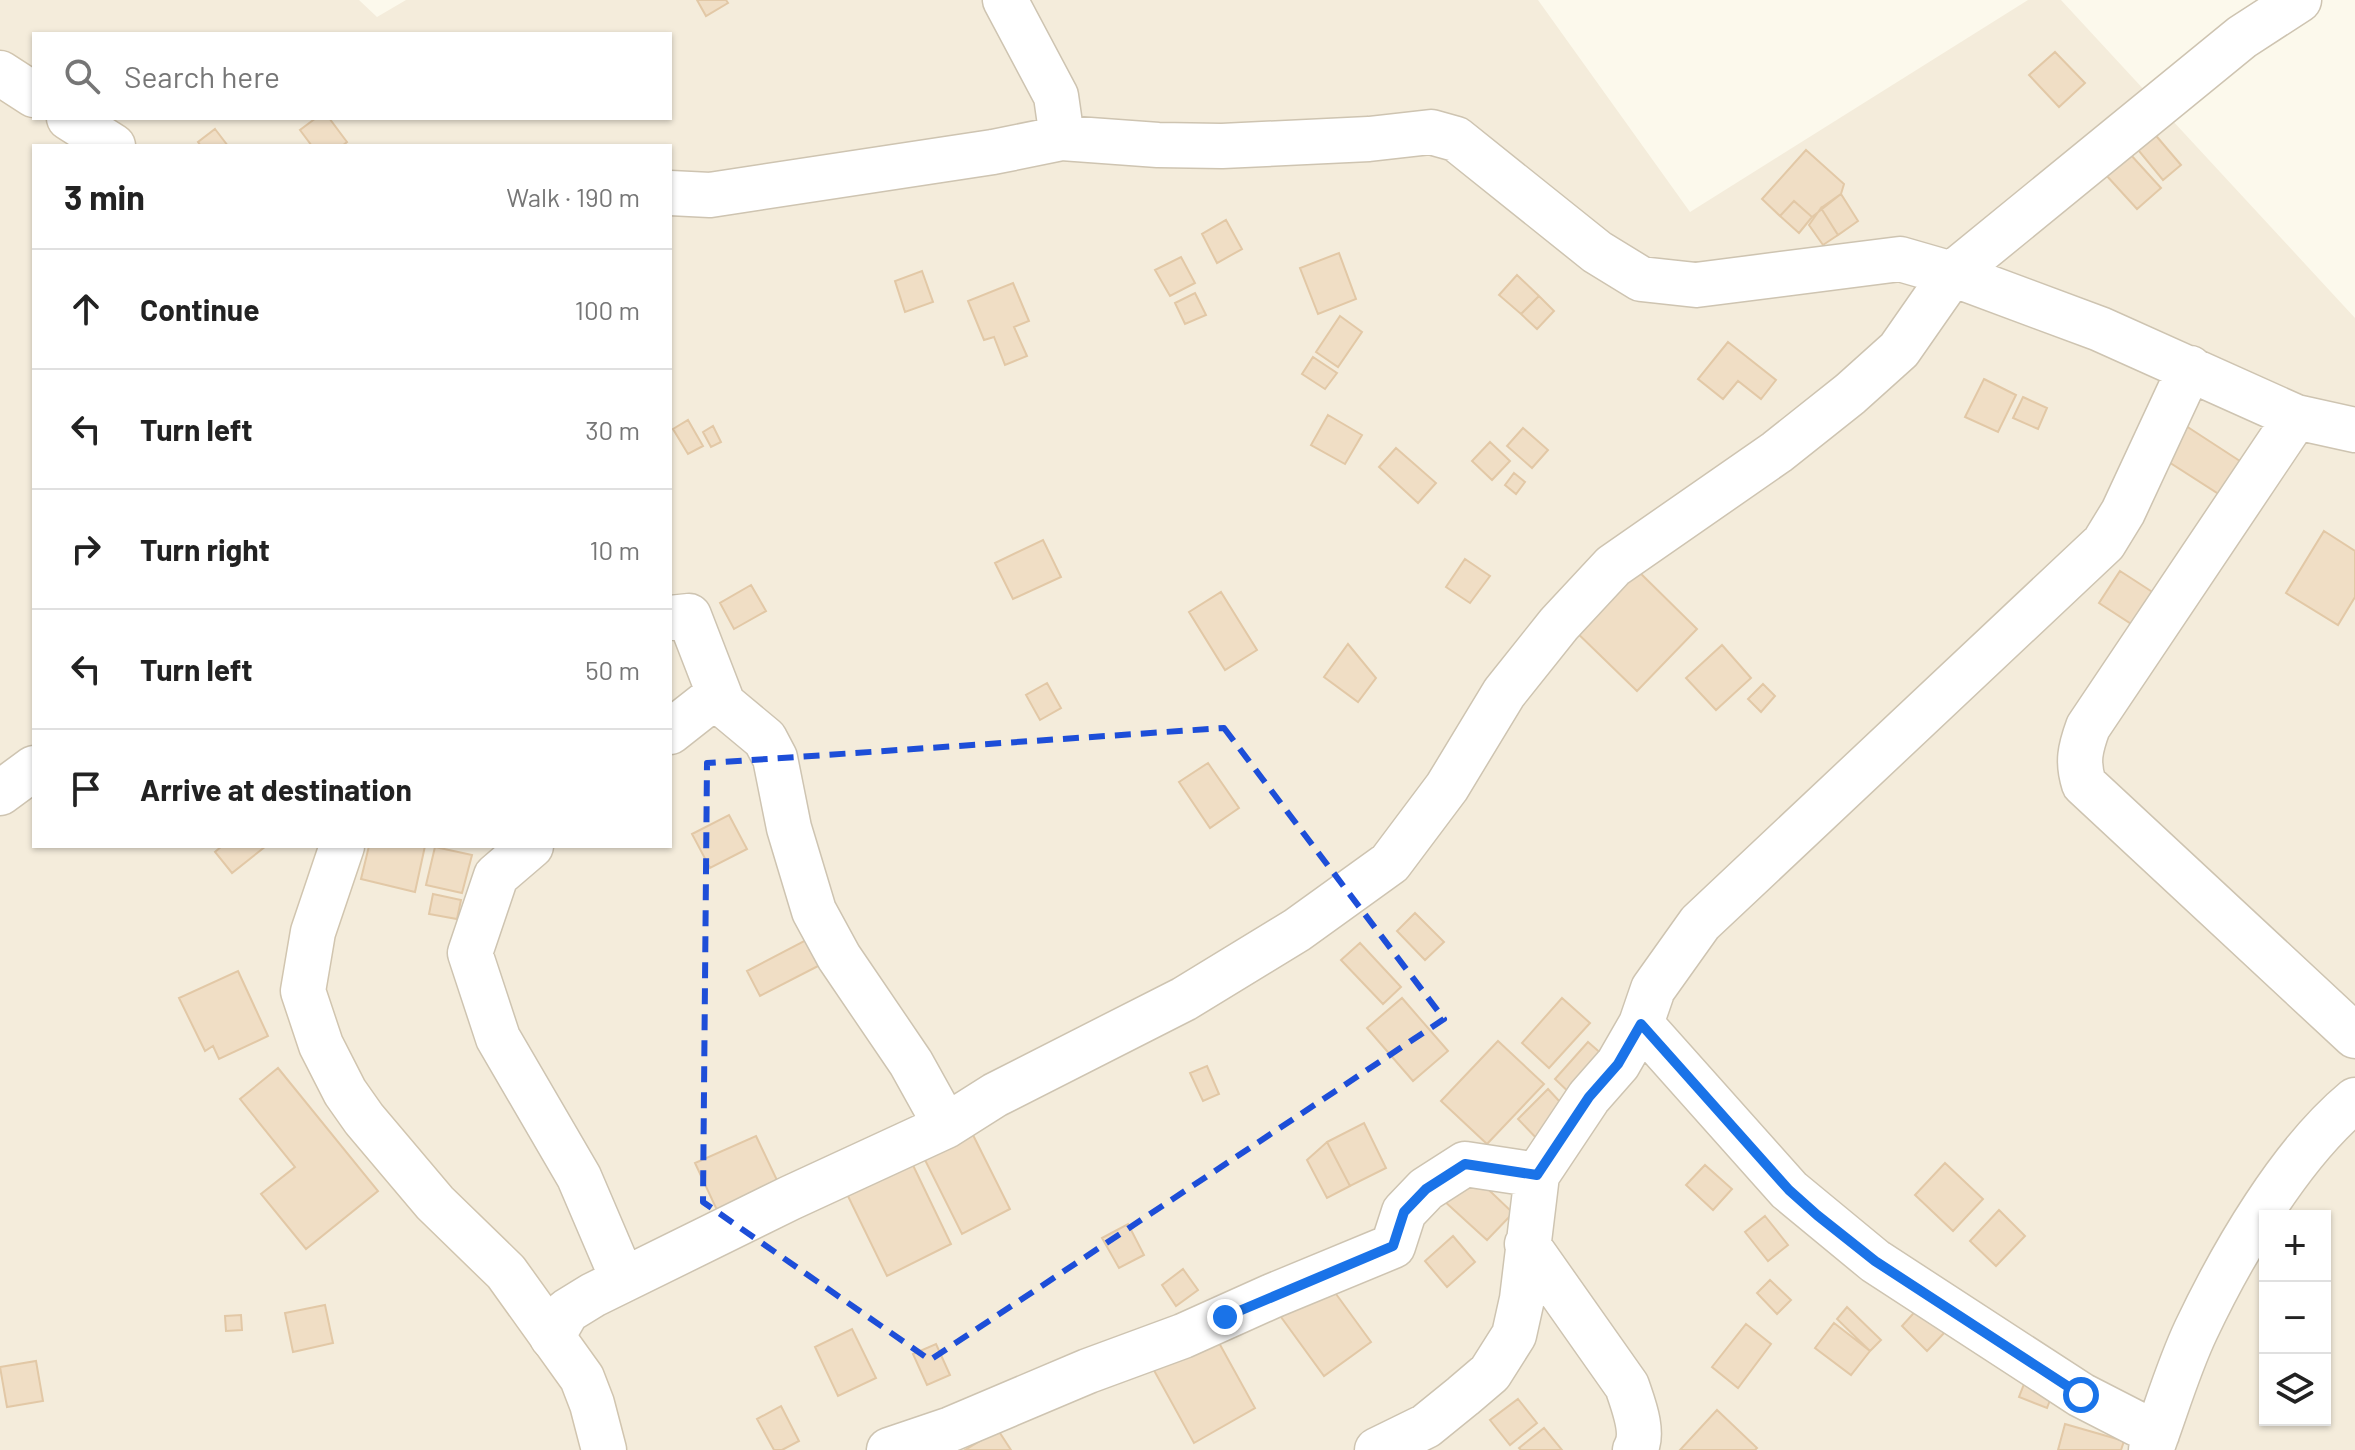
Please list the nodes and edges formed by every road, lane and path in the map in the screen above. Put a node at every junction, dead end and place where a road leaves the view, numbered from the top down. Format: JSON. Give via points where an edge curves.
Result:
{"nodes":[{"id":1,"x":1005,"y":0,"type":"edge"},
{"id":2,"x":2299,"y":0,"type":"edge"},
{"id":3,"x":0,"y":73,"type":"edge"},
{"id":4,"x":32,"y":94,"type":"edge"},
{"id":5,"x":72,"y":120,"type":"edge"},
{"id":6,"x":1062,"y":138,"type":"junction"},
{"id":7,"x":110,"y":144,"type":"edge"},
{"id":8,"x":672,"y":193,"type":"edge"},
{"id":9,"x":1952,"y":274,"type":"junction"},
{"id":10,"x":2190,"y":368,"type":"junction"},
{"id":11,"x":2296,"y":417,"type":"junction"},
{"id":12,"x":2355,"y":430,"type":"edge"},
{"id":13,"x":672,"y":618,"type":"edge"},
{"id":14,"x":717,"y":695,"type":"junction"},
{"id":15,"x":672,"y":730,"type":"edge"},
{"id":16,"x":32,"y":769,"type":"edge"},
{"id":17,"x":0,"y":793,"type":"edge"},
{"id":18,"x":341,"y":848,"type":"edge"},
{"id":19,"x":529,"y":848,"type":"edge"},
{"id":20,"x":1641,"y":1024,"type":"junction"},
{"id":21,"x":2355,"y":1036,"type":"edge"},
{"id":22,"x":2355,"y":1100,"type":"edge"},
{"id":23,"x":946,"y":1126,"type":"junction"},
{"id":24,"x":1537,"y":1175,"type":"junction"},
{"id":25,"x":1527,"y":1244,"type":"junction"},
{"id":26,"x":623,"y":1280,"type":"junction"},
{"id":27,"x":552,"y":1337,"type":"junction"},
{"id":28,"x":2154,"y":1442,"type":"edge"},
{"id":29,"x":604,"y":1450,"type":"edge"},
{"id":30,"x":889,"y":1450,"type":"edge"},
{"id":31,"x":1377,"y":1450,"type":"edge"},
{"id":32,"x":1635,"y":1450,"type":"edge"}],
"edges":[{"from":1,"to":6,"type":"street","via":[[1056,96]]},
{"from":2,"to":9,"type":"street","via":[[2242,37]]},
{"from":3,"to":4,"type":"street"},
{"from":5,"to":7,"type":"street"},
{"from":6,"to":8,"type":"street","via":[[725,193]]},
{"from":6,"to":9,"type":"street","via":[[1222,146],[1431,132],[1456,139],[1597,252],[1641,279],[1696,285],[1900,259]]},
{"from":9,"to":10,"type":"street"},
{"from":9,"to":23,"type":"street","via":[[1899,350],[1850,394],[1777,452],[1613,566],[1504,693],[1447,787],[1390,863],[1297,930],[1184,999],[995,1095]]},
{"from":10,"to":11,"type":"street"},
{"from":10,"to":20,"type":"street","via":[[2104,543],[1700,923],[1653,989]]},
{"from":11,"to":12,"type":"street"},
{"from":11,"to":21,"type":"street","via":[[2088,727],[2078,765],[2084,784]]},
{"from":13,"to":14,"type":"street","via":[[689,616]]},
{"from":14,"to":15,"type":"street"},
{"from":14,"to":23,"type":"street","via":[[765,739],[775,758],[814,911]]},
{"from":16,"to":17,"type":"street"},
{"from":18,"to":27,"type":"street","via":[[313,932],[303,991],[321,1045],[364,1119],[435,1203],[506,1272]]},
{"from":19,"to":26,"type":"street","via":[[496,876],[470,953],[498,1038],[579,1177]]},
{"from":20,"to":24,"type":"street"},
{"from":20,"to":28,"type":"street","via":[[1789,1190],[1875,1261]]},
{"from":22,"to":28,"type":"street","via":[[2294,1165],[2240,1250],[2195,1332]]},
{"from":23,"to":26,"type":"street"},
{"from":24,"to":25,"type":"street"},
{"from":24,"to":30,"type":"street","via":[[1465,1164],[1426,1189],[1404,1212],[1393,1246],[1183,1336]]},
{"from":25,"to":31,"type":"street","via":[[1514,1335],[1490,1373],[1426,1426]]},
{"from":25,"to":32,"type":"street","via":[[1627,1386],[1636,1411]]},
{"from":26,"to":27,"type":"street","via":[[567,1311]]},
{"from":27,"to":29,"type":"street","via":[[582,1378]]}]}
